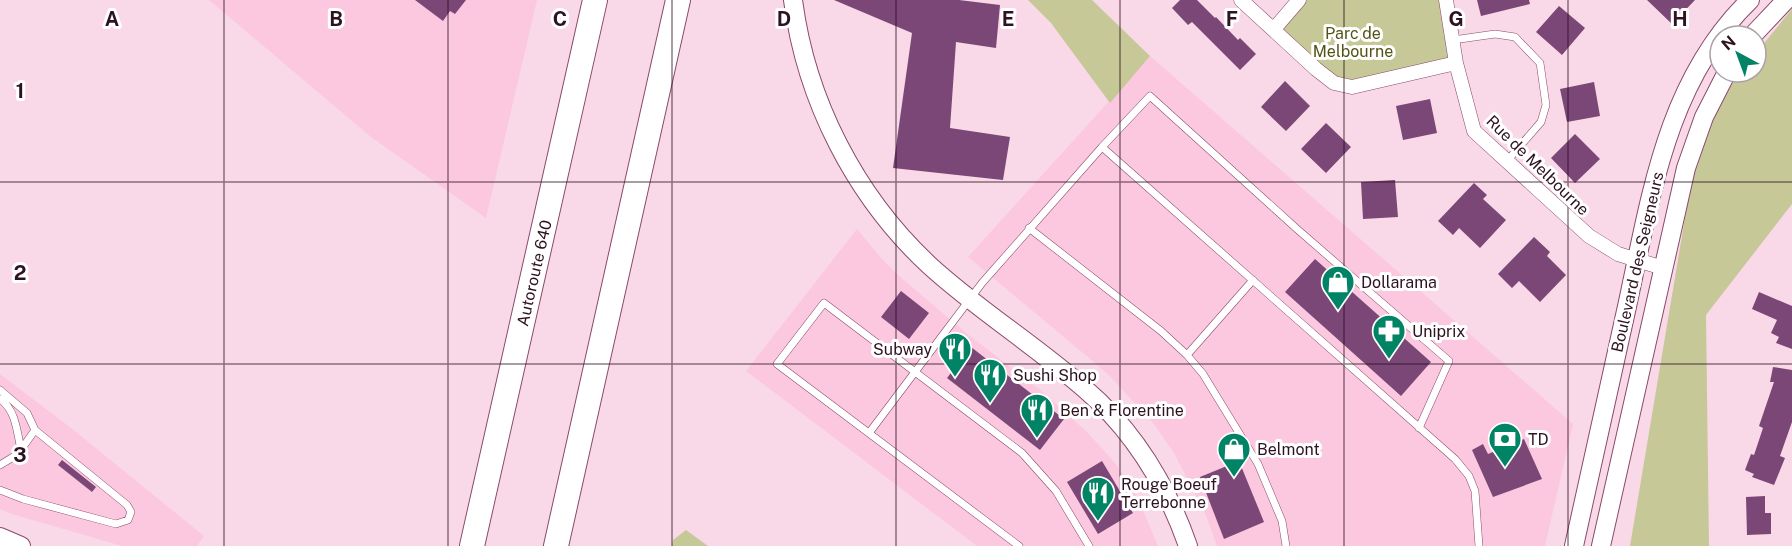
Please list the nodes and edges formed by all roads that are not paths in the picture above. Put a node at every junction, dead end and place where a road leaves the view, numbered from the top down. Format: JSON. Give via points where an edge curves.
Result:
{"nodes":[{"id":1,"x":595,"y":0,"type":"edge"},
{"id":2,"x":678,"y":0,"type":"edge"},
{"id":3,"x":793,"y":0,"type":"edge"},
{"id":4,"x":1241,"y":0,"type":"edge"},
{"id":5,"x":1299,"y":0,"type":"edge"},
{"id":6,"x":1446,"y":0,"type":"edge"},
{"id":7,"x":1750,"y":0,"type":"edge"},
{"id":8,"x":1786,"y":0,"type":"edge"},
{"id":9,"x":1763,"y":24,"type":"edge"},
{"id":10,"x":1274,"y":29,"type":"junction"},
{"id":11,"x":1453,"y":40,"type":"junction"},
{"id":12,"x":1456,"y":63,"type":"junction"},
{"id":13,"x":1720,"y":84,"type":"edge"},
{"id":14,"x":1102,"y":147,"type":"junction"},
{"id":15,"x":1507,"y":161,"type":"junction"},
{"id":16,"x":1029,"y":228,"type":"junction"},
{"id":17,"x":1638,"y":261,"type":"junction"},
{"id":18,"x":1663,"y":268,"type":"junction"},
{"id":19,"x":1253,"y":280,"type":"junction"},
{"id":20,"x":969,"y":298,"type":"junction"},
{"id":21,"x":1187,"y":355,"type":"junction"},
{"id":22,"x":915,"y":371,"type":"junction"},
{"id":23,"x":0,"y":390,"type":"edge"},
{"id":24,"x":0,"y":399,"type":"edge"},
{"id":25,"x":1419,"y":428,"type":"junction"},
{"id":26,"x":35,"y":430,"type":"junction"},
{"id":27,"x":868,"y":433,"type":"junction"},
{"id":28,"x":21,"y":450,"type":"junction"},
{"id":29,"x":0,"y":465,"type":"edge"},
{"id":30,"x":0,"y":490,"type":"edge"},
{"id":31,"x":0,"y":537,"type":"edge"},
{"id":32,"x":21,"y":546,"type":"edge"},
{"id":33,"x":472,"y":546,"type":"edge"},
{"id":34,"x":556,"y":546,"type":"edge"},
{"id":35,"x":1018,"y":546,"type":"edge"},
{"id":36,"x":1089,"y":546,"type":"edge"},
{"id":37,"x":1188,"y":546,"type":"edge"},
{"id":38,"x":1286,"y":546,"type":"edge"},
{"id":39,"x":1479,"y":546,"type":"edge"},
{"id":40,"x":1574,"y":546,"type":"edge"},
{"id":41,"x":1601,"y":546,"type":"edge"}],
"edges":[{"from":1,"to":33,"type":"highway","name":"Autoroute 640"},
{"from":2,"to":34,"type":"highway"},
{"from":3,"to":20,"type":"street","via":[[814,87],[856,176],[911,247]]},
{"from":4,"to":10,"type":"street"},
{"from":5,"to":10,"type":"street"},
{"from":6,"to":11,"type":"street","name":"Rue de Melbourne"},
{"from":7,"to":17,"type":"street","name":"Boulevard des Seigneurs","via":[[1716,40],[1682,98],[1661,158]]},
{"from":8,"to":9,"type":"street"},
{"from":10,"to":12,"type":"street","via":[[1334,83],[1352,87]]},
{"from":11,"to":12,"type":"street","name":"Rue de Melbourne"},
{"from":11,"to":15,"type":"lane","via":[[1495,34],[1515,37],[1540,63],[1546,105],[1541,122]]},
{"from":12,"to":15,"type":"street","name":"Rue de Melbourne","via":[[1474,131]]},
{"from":13,"to":18,"type":"street","name":"Boulevard des Seigneurs","via":[[1693,145]]},
{"from":14,"to":16,"type":"lane"},
{"from":14,"to":19,"type":"lane"},
{"from":14,"to":25,"type":"lane","via":[[1150,96],[1449,361]]},
{"from":15,"to":17,"type":"street","name":"Rue de Melbourne","via":[[1589,236]]},
{"from":16,"to":20,"type":"lane"},
{"from":16,"to":21,"type":"lane"},
{"from":17,"to":18,"type":"street","name":"Rue de Melbourne"},
{"from":17,"to":40,"type":"street","name":"Boulevard des Seigneurs"},
{"from":18,"to":41,"type":"street","name":"Boulevard des Seigneurs"},
{"from":19,"to":21,"type":"lane"},
{"from":19,"to":25,"type":"lane"},
{"from":20,"to":22,"type":"lane"},
{"from":20,"to":37,"type":"street","via":[[1086,389],[1117,420],[1156,473]]},
{"from":21,"to":38,"type":"lane","via":[[1203,374],[1258,464],[1282,521]]},
{"from":22,"to":27,"type":"lane"},
{"from":22,"to":27,"type":"lane","via":[[824,303],[777,364]]},
{"from":22,"to":36,"type":"lane","via":[[1032,463],[1056,492]]},
{"from":23,"to":26,"type":"lane","via":[[27,413]]},
{"from":24,"to":28,"type":"lane","via":[[12,413]]},
{"from":25,"to":39,"type":"lane","via":[[1470,476],[1475,491]]},
{"from":26,"to":28,"type":"lane"},
{"from":26,"to":30,"type":"lane","via":[[128,505],[128,520],[116,524]]},
{"from":27,"to":35,"type":"lane"},
{"from":28,"to":29,"type":"lane"},
{"from":31,"to":32,"type":"street"}]}
